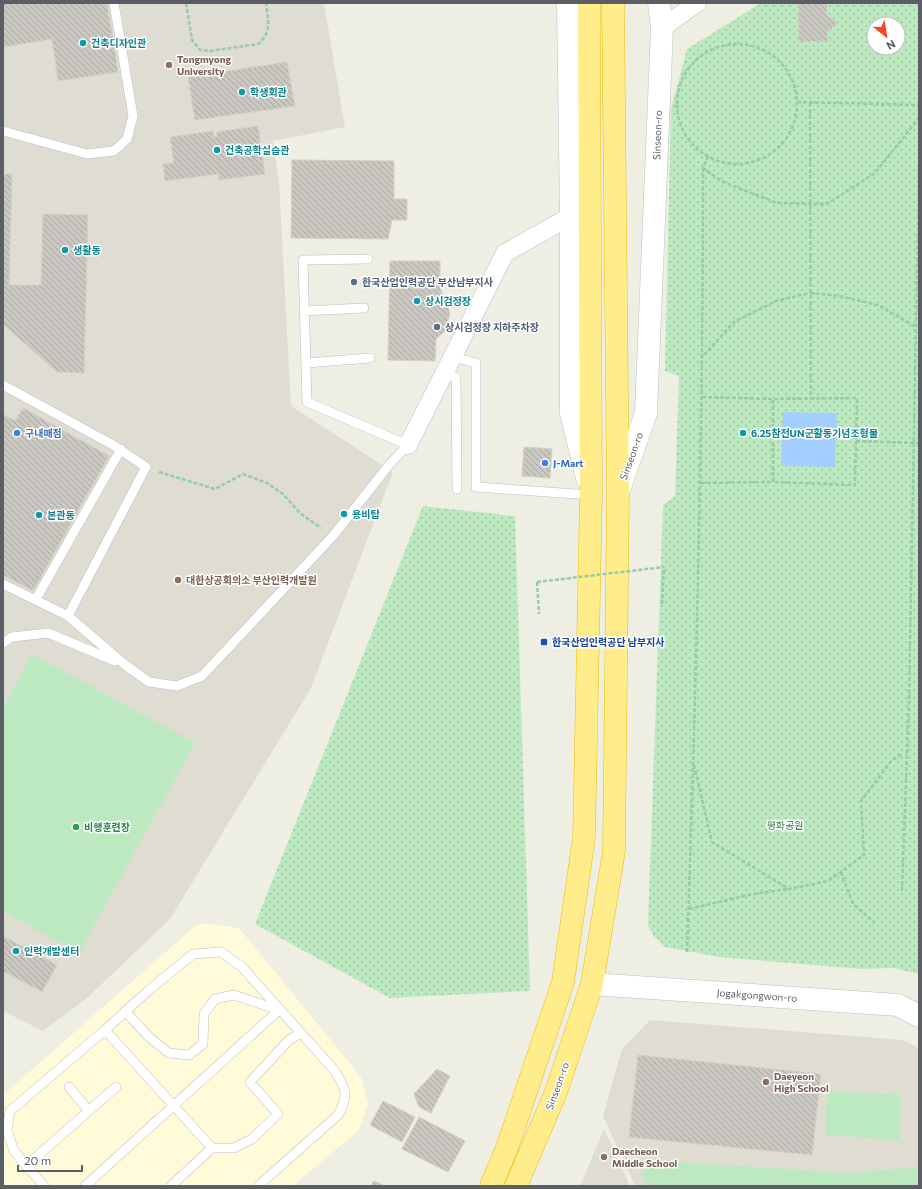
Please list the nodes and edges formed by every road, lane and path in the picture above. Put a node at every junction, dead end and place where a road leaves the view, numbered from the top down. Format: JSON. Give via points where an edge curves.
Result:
{"nodes":[{"id":1,"x":114,"y":3,"type":"edge"},
{"id":2,"x":186,"y":3,"type":"edge"},
{"id":3,"x":266,"y":3,"type":"edge"},
{"id":4,"x":568,"y":3,"type":"edge"},
{"id":5,"x":589,"y":3,"type":"edge"},
{"id":6,"x":612,"y":3,"type":"edge"},
{"id":7,"x":659,"y":3,"type":"edge"},
{"id":8,"x":697,"y":3,"type":"edge"},
{"id":9,"x":662,"y":28,"type":"junction"},
{"id":10,"x":797,"y":102,"type":"junction"},
{"id":11,"x":810,"y":103,"type":"junction"},
{"id":12,"x":919,"y":104,"type":"edge"},
{"id":13,"x":919,"y":118,"type":"edge"},
{"id":14,"x":3,"y":131,"type":"edge"},
{"id":15,"x":708,"y":156,"type":"junction"},
{"id":16,"x":919,"y":162,"type":"edge"},
{"id":17,"x":703,"y":168,"type":"junction"},
{"id":18,"x":571,"y":216,"type":"junction"},
{"id":19,"x":368,"y":259,"type":"dead end"},
{"id":20,"x":810,"y":294,"type":"junction"},
{"id":21,"x":364,"y":308,"type":"dead end"},
{"id":22,"x":304,"y":310,"type":"junction"},
{"id":23,"x":916,"y":327,"type":"junction"},
{"id":24,"x":703,"y":355,"type":"junction"},
{"id":25,"x":370,"y":358,"type":"dead end"},
{"id":26,"x":306,"y":363,"type":"junction"},
{"id":27,"x":449,"y":364,"type":"junction"},
{"id":28,"x":3,"y":385,"type":"edge"},
{"id":29,"x":702,"y":397,"type":"junction"},
{"id":30,"x":773,"y":399,"type":"junction"},
{"id":31,"x":811,"y":399,"type":"junction"},
{"id":32,"x":856,"y":441,"type":"junction"},
{"id":33,"x":919,"y":443,"type":"edge"},
{"id":34,"x":408,"y":445,"type":"junction"},
{"id":35,"x":121,"y":449,"type":"junction"},
{"id":36,"x":146,"y":467,"type":"junction"},
{"id":37,"x":773,"y":482,"type":"junction"},
{"id":38,"x":701,"y":483,"type":"junction"},
{"id":39,"x":457,"y":489,"type":"dead end"},
{"id":40,"x":618,"y":493,"type":"junction"},
{"id":41,"x":591,"y":495,"type":"junction"},
{"id":42,"x":333,"y":536,"type":"junction"},
{"id":43,"x":3,"y":584,"type":"edge"},
{"id":44,"x":36,"y":599,"type":"junction"},
{"id":45,"x":662,"y":604,"type":"dead end"},
{"id":46,"x":539,"y":614,"type":"dead end"},
{"id":47,"x":68,"y":616,"type":"junction"},
{"id":48,"x":3,"y":643,"type":"edge"},
{"id":49,"x":124,"y":664,"type":"junction"},
{"id":50,"x":903,"y":754,"type":"dead end"},
{"id":51,"x":693,"y":760,"type":"junction"},
{"id":52,"x":841,"y":872,"type":"junction"},
{"id":53,"x":789,"y":889,"type":"junction"},
{"id":54,"x":902,"y":891,"type":"dead end"},
{"id":55,"x":689,"y":909,"type":"junction"},
{"id":56,"x":875,"y":923,"type":"dead end"},
{"id":57,"x":687,"y":952,"type":"dead end"},
{"id":58,"x":592,"y":984,"type":"junction"},
{"id":59,"x":279,"y":1010,"type":"junction"},
{"id":60,"x":125,"y":1011,"type":"junction"},
{"id":61,"x":919,"y":1016,"type":"edge"},
{"id":62,"x":106,"y":1030,"type":"junction"},
{"id":63,"x":300,"y":1033,"type":"junction"},
{"id":64,"x":116,"y":1086,"type":"dead end"},
{"id":65,"x":69,"y":1087,"type":"dead end"},
{"id":66,"x":174,"y":1106,"type":"junction"},
{"id":67,"x":89,"y":1111,"type":"junction"},
{"id":68,"x":212,"y":1148,"type":"junction"},
{"id":69,"x":26,"y":1166,"type":"junction"},
{"id":70,"x":44,"y":1186,"type":"edge"},
{"id":71,"x":85,"y":1186,"type":"edge"},
{"id":72,"x":171,"y":1186,"type":"edge"},
{"id":73,"x":258,"y":1186,"type":"edge"},
{"id":74,"x":491,"y":1186,"type":"edge"},
{"id":75,"x":516,"y":1186,"type":"edge"}],
"edges":[{"from":1,"to":14,"type":"lane","via":[[133,116],[127,138],[114,151],[87,154]]},
{"from":2,"to":3,"type":"path","via":[[192,40],[200,50],[210,51],[258,44],[264,40],[269,23]]},
{"from":4,"to":18,"type":"main road"},
{"from":5,"to":41,"type":"highway"},
{"from":6,"to":40,"type":"highway","name":"Sinseon-ro"},
{"from":7,"to":9,"type":"main road","name":"Sinseon-ro"},
{"from":8,"to":9,"type":"street"},
{"from":9,"to":40,"type":"main road","name":"Sinseon-ro","via":[[646,414]]},
{"from":10,"to":11,"type":"path"},
{"from":10,"to":15,"type":"path","via":[[796,118],[788,137],[774,152],[756,161],[736,164]]},
{"from":10,"to":15,"type":"path","via":[[793,80],[782,64],[767,51],[749,45],[729,44],[711,50],[694,61],[683,77],[677,96],[678,116],[686,135]]},
{"from":11,"to":12,"type":"path"},
{"from":11,"to":20,"type":"path"},
{"from":13,"to":17,"type":"path","via":[[875,173],[827,204],[777,203],[723,182]]},
{"from":15,"to":17,"type":"path"},
{"from":16,"to":23,"type":"path"},
{"from":17,"to":24,"type":"path"},
{"from":18,"to":27,"type":"street","via":[[505,253]]},
{"from":18,"to":41,"type":"main road","via":[[571,413]]},
{"from":19,"to":22,"type":"lane","via":[[303,260]]},
{"from":20,"to":23,"type":"path","via":[[839,296],[878,305]]},
{"from":20,"to":24,"type":"path","via":[[776,301],[734,322]]},
{"from":20,"to":31,"type":"path"},
{"from":21,"to":22,"type":"lane"},
{"from":22,"to":26,"type":"lane"},
{"from":23,"to":54,"type":"path","via":[[909,699]]},
{"from":24,"to":29,"type":"path"},
{"from":25,"to":26,"type":"lane"},
{"from":26,"to":34,"type":"lane","via":[[307,402]]},
{"from":27,"to":34,"type":"street"},
{"from":27,"to":39,"type":"lane","via":[[456,378]]},
{"from":27,"to":41,"type":"lane","via":[[476,363],[476,486]]},
{"from":28,"to":35,"type":"lane"},
{"from":29,"to":30,"type":"path"},
{"from":29,"to":38,"type":"path"},
{"from":30,"to":31,"type":"path"},
{"from":30,"to":37,"type":"path"},
{"from":31,"to":32,"type":"path","via":[[857,398]]},
{"from":32,"to":33,"type":"path"},
{"from":32,"to":37,"type":"path","via":[[855,485]]},
{"from":34,"to":42,"type":"lane"},
{"from":35,"to":36,"type":"lane"},
{"from":35,"to":44,"type":"lane"},
{"from":36,"to":42,"type":"path","via":[[215,489],[243,474],[267,483],[283,494],[300,513]]},
{"from":36,"to":47,"type":"lane"},
{"from":37,"to":38,"type":"path"},
{"from":38,"to":51,"type":"path"},
{"from":40,"to":58,"type":"highway","name":"Sinseon-ro","via":[[614,851]]},
{"from":41,"to":74,"type":"highway","via":[[584,838],[563,982],[507,1148]]},
{"from":42,"to":49,"type":"lane","via":[[202,676],[177,686],[149,682]]},
{"from":43,"to":44,"type":"lane"},
{"from":44,"to":47,"type":"lane"},
{"from":45,"to":46,"type":"path","bridge":true,"via":[[664,567],[537,582]]},
{"from":47,"to":49,"type":"lane"},
{"from":48,"to":49,"type":"lane","via":[[12,637],[48,633]]},
{"from":50,"to":52,"type":"path","via":[[892,760],[861,801],[864,856]]},
{"from":51,"to":53,"type":"path","via":[[712,842]]},
{"from":51,"to":55,"type":"path"},
{"from":52,"to":53,"type":"path","via":[[828,881]]},
{"from":52,"to":56,"type":"path","via":[[853,904]]},
{"from":53,"to":55,"type":"path","via":[[753,894]]},
{"from":55,"to":57,"type":"path"},
{"from":58,"to":61,"type":"main road","name":"Jogakgongwon-ro","via":[[898,1005]]},
{"from":58,"to":75,"type":"highway","name":"Sinseon-ro","via":[[556,1092]]},
{"from":59,"to":60,"type":"lane","via":[[242,967],[221,952],[193,954]]},
{"from":59,"to":60,"type":"lane","via":[[234,995],[215,999],[204,1014],[203,1044],[189,1055],[169,1053],[149,1037]]},
{"from":59,"to":63,"type":"lane"},
{"from":59,"to":66,"type":"lane"},
{"from":60,"to":62,"type":"lane"},
{"from":62,"to":66,"type":"lane"},
{"from":62,"to":69,"type":"lane","via":[[10,1112],[7,1130],[14,1151]]},
{"from":63,"to":68,"type":"lane","via":[[288,1041],[250,1082],[278,1114],[252,1139],[234,1148]]},
{"from":63,"to":73,"type":"lane","via":[[335,1071],[345,1087],[345,1103],[338,1115]]},
{"from":64,"to":67,"type":"lane"},
{"from":65,"to":67,"type":"lane"},
{"from":66,"to":68,"type":"lane"},
{"from":66,"to":71,"type":"lane"},
{"from":67,"to":69,"type":"lane"},
{"from":68,"to":72,"type":"lane"},
{"from":69,"to":70,"type":"lane"}]}
